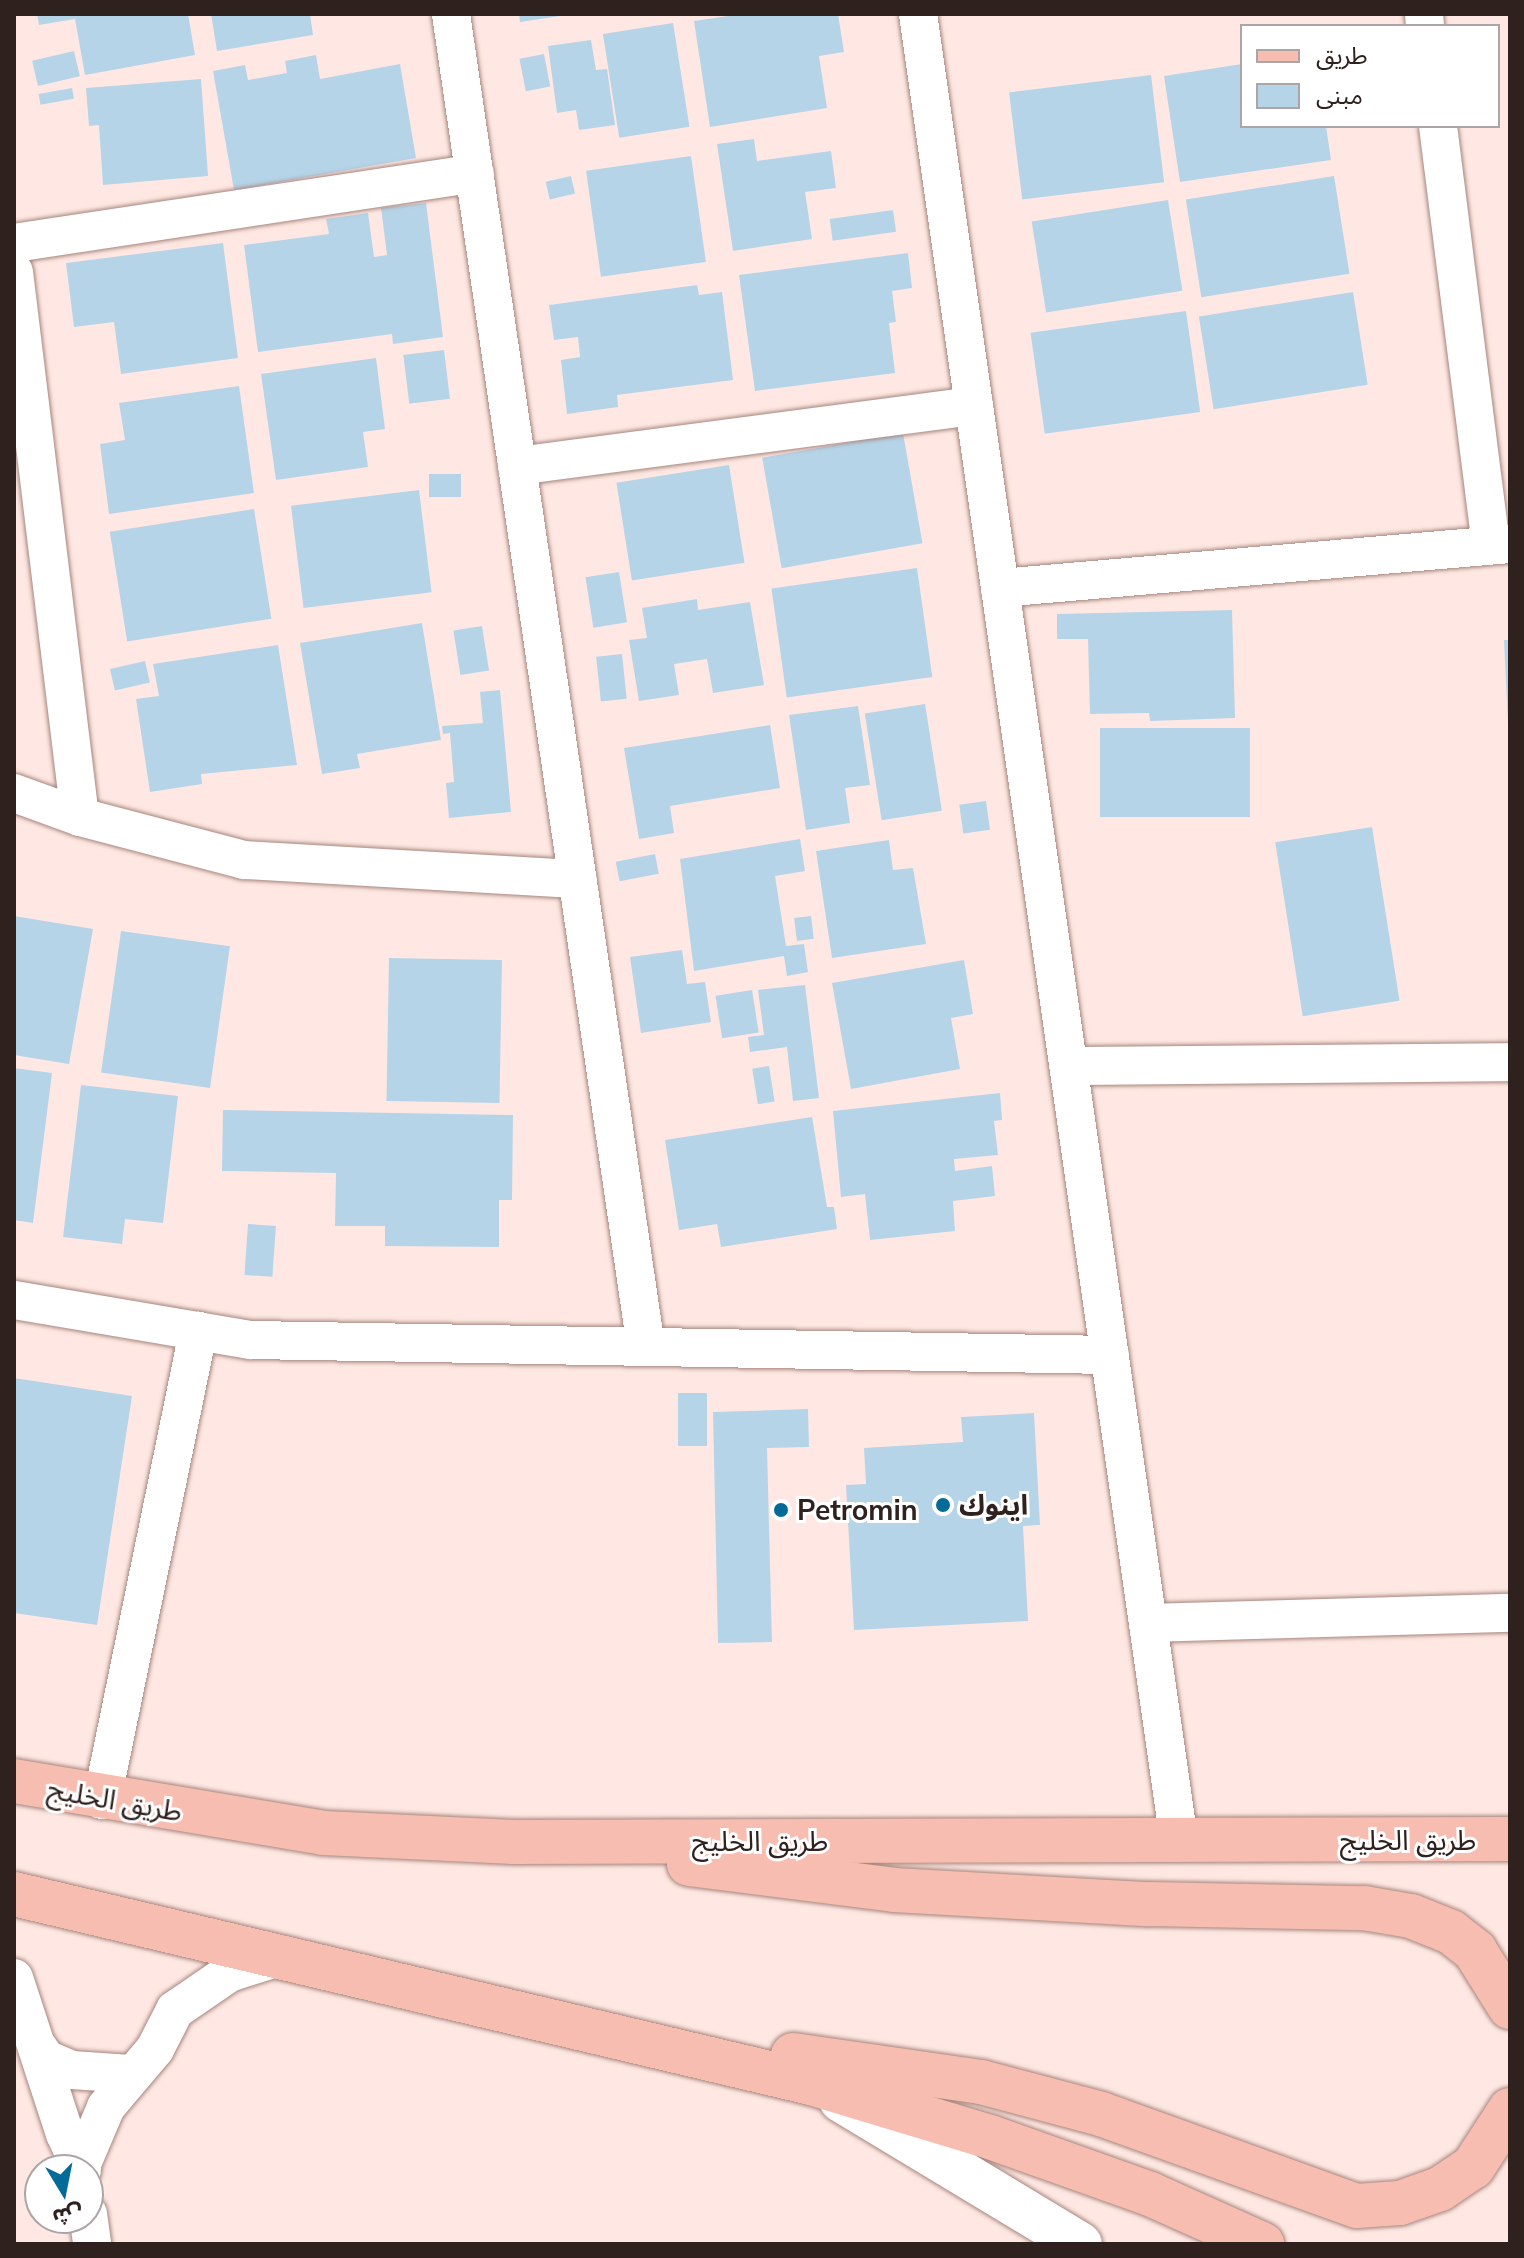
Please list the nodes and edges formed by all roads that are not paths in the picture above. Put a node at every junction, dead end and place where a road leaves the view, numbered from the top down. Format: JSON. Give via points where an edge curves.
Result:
{"nodes":[{"id":1,"x":451,"y":14,"type":"edge"},
{"id":2,"x":918,"y":14,"type":"edge"},
{"id":3,"x":1438,"y":128,"type":"edge"},
{"id":4,"x":475,"y":173,"type":"junction"},
{"id":5,"x":14,"y":243,"type":"edge"},
{"id":6,"x":14,"y":272,"type":"edge"},
{"id":7,"x":22,"y":399,"type":"edge"},
{"id":8,"x":974,"y":406,"type":"junction"},
{"id":9,"x":517,"y":466,"type":"junction"},
{"id":10,"x":1500,"y":544,"type":"edge"},
{"id":11,"x":1000,"y":588,"type":"junction"},
{"id":12,"x":14,"y":793,"type":"edge"},
{"id":13,"x":80,"y":817,"type":"junction"},
{"id":14,"x":577,"y":879,"type":"junction"},
{"id":15,"x":1510,"y":1062,"type":"edge"},
{"id":16,"x":1069,"y":1066,"type":"junction"},
{"id":17,"x":14,"y":1300,"type":"edge"},
{"id":18,"x":198,"y":1331,"type":"junction"},
{"id":19,"x":646,"y":1347,"type":"junction"},
{"id":20,"x":1110,"y":1355,"type":"junction"},
{"id":21,"x":1510,"y":1613,"type":"edge"},
{"id":22,"x":1148,"y":1623,"type":"junction"},
{"id":23,"x":14,"y":1781,"type":"edge"},
{"id":24,"x":102,"y":1800,"type":"junction"},
{"id":25,"x":1510,"y":1839,"type":"edge"},
{"id":26,"x":514,"y":1842,"type":"junction"},
{"id":27,"x":1179,"y":1842,"type":"junction"},
{"id":28,"x":14,"y":1894,"type":"edge"},
{"id":29,"x":279,"y":1957,"type":"junction"},
{"id":30,"x":14,"y":1978,"type":"edge"},
{"id":31,"x":1510,"y":2007,"type":"edge"},
{"id":32,"x":546,"y":2020,"type":"junction"},
{"id":33,"x":37,"y":2046,"type":"junction"},
{"id":34,"x":130,"y":2074,"type":"junction"},
{"id":35,"x":811,"y":2083,"type":"junction"},
{"id":36,"x":1510,"y":2110,"type":"edge"},
{"id":37,"x":74,"y":2154,"type":"edge"},
{"id":38,"x":87,"y":2154,"type":"edge"},
{"id":39,"x":1080,"y":2244,"type":"edge"},
{"id":40,"x":1262,"y":2244,"type":"edge"}],
"edges":[{"from":1,"to":4,"type":"street"},
{"from":2,"to":8,"type":"street"},
{"from":3,"to":10,"type":"street"},
{"from":4,"to":5,"type":"street"},
{"from":4,"to":9,"type":"street"},
{"from":6,"to":7,"type":"street"},
{"from":7,"to":13,"type":"street"},
{"from":8,"to":9,"type":"street"},
{"from":8,"to":11,"type":"street"},
{"from":9,"to":14,"type":"street"},
{"from":10,"to":11,"type":"street"},
{"from":11,"to":16,"type":"street"},
{"from":12,"to":13,"type":"street"},
{"from":13,"to":14,"type":"street","via":[[244,860]]},
{"from":14,"to":19,"type":"street"},
{"from":15,"to":16,"type":"street"},
{"from":16,"to":20,"type":"street"},
{"from":17,"to":18,"type":"street"},
{"from":18,"to":19,"type":"street","via":[[251,1340]]},
{"from":18,"to":24,"type":"street"},
{"from":19,"to":20,"type":"street"},
{"from":20,"to":22,"type":"street"},
{"from":21,"to":22,"type":"street"},
{"from":22,"to":27,"type":"street"},
{"from":23,"to":24,"type":"main road","name":"طريق الخليج"},
{"from":24,"to":26,"type":"main road","name":"طريق الخليج","via":[[324,1833]]},
{"from":25,"to":27,"type":"main road","name":"طريق الخليج"},
{"from":26,"to":27,"type":"main road","name":"طريق الخليج"},
{"from":26,"to":31,"type":"main road","via":[[894,1890],[1379,1911],[1451,1932],[1475,1951]]},
{"from":28,"to":29,"type":"main road"},
{"from":29,"to":32,"type":"main road"},
{"from":29,"to":34,"type":"street","via":[[229,1973],[175,2010],[155,2049]]},
{"from":30,"to":33,"type":"street"},
{"from":32,"to":35,"type":"main road"},
{"from":32,"to":36,"type":"main road","via":[[981,2082],[1101,2114],[1357,2206],[1400,2203],[1440,2189],[1473,2167]]},
{"from":33,"to":34,"type":"street","via":[[46,2059],[72,2070]]},
{"from":33,"to":37,"type":"street"},
{"from":34,"to":38,"type":"street","via":[[106,2107]]},
{"from":35,"to":39,"type":"street"},
{"from":35,"to":40,"type":"main road","via":[[1135,2189]]}]}
